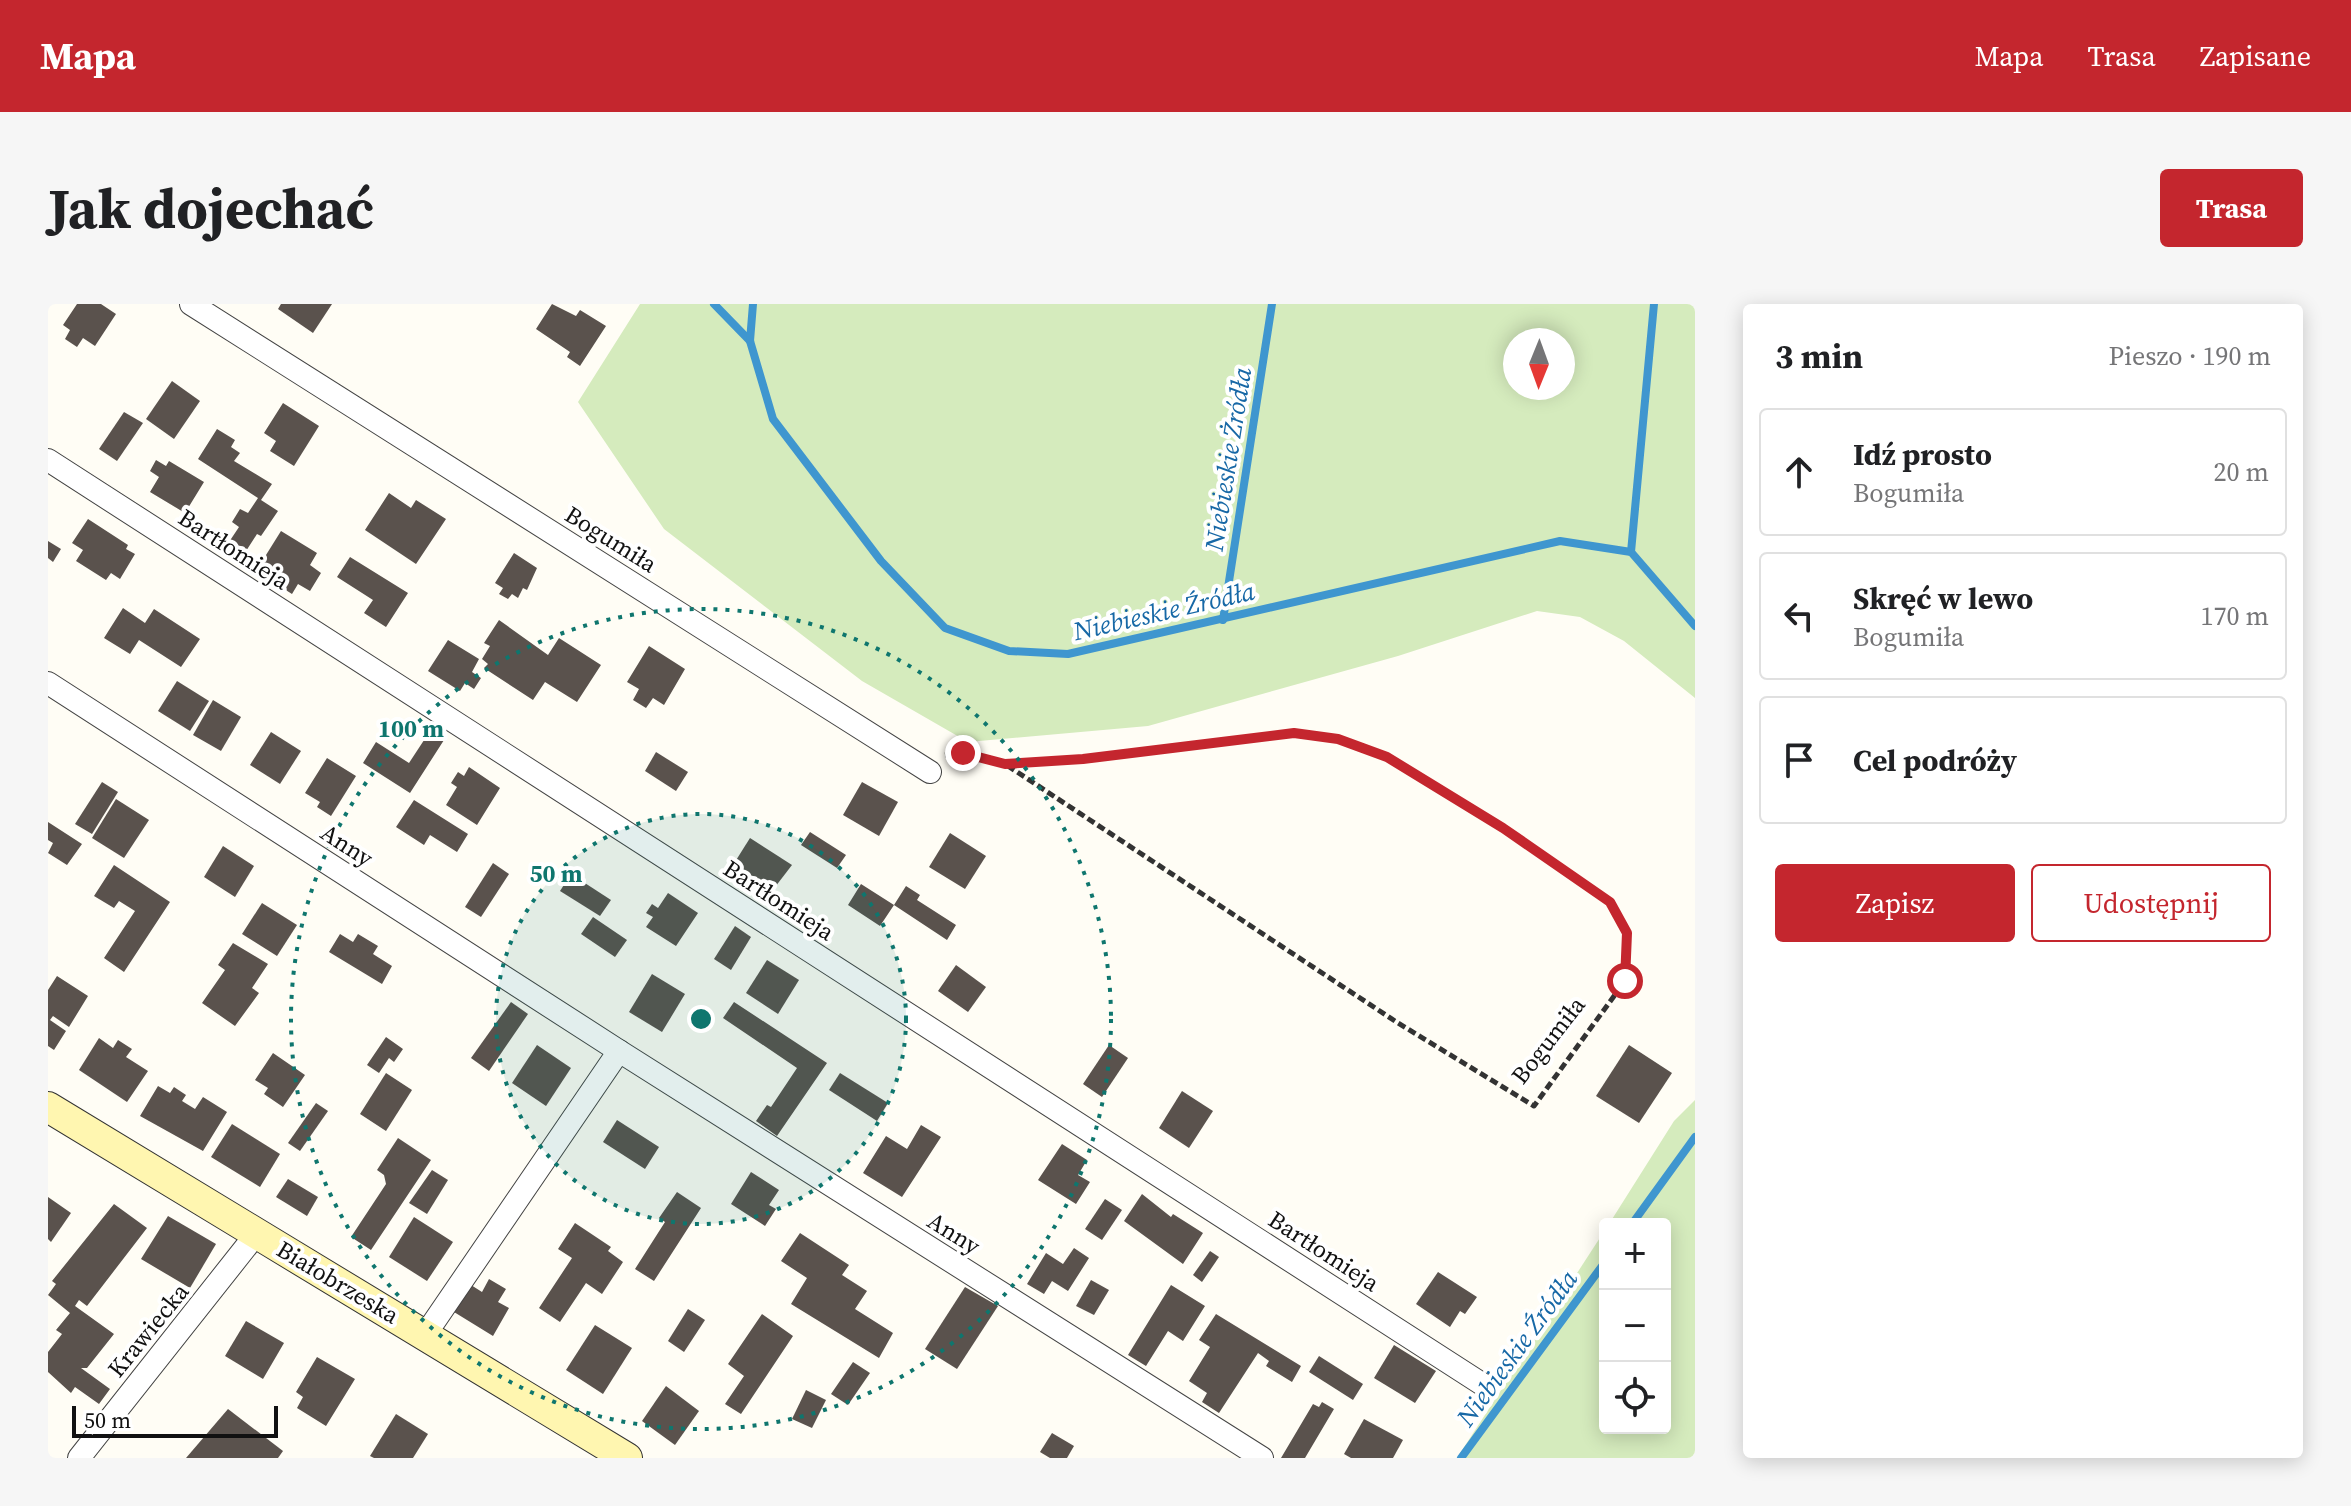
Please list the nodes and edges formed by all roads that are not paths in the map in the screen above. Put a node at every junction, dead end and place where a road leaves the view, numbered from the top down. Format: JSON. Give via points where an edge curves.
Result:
{"nodes":[{"id":1,"x":191,"y":304,"type":"edge"},
{"id":2,"x":48,"y":460,"type":"edge"},
{"id":3,"x":48,"y":683,"type":"edge"},
{"id":4,"x":930,"y":772,"type":"road end"},
{"id":5,"x":619,"y":1051,"type":"junction"},
{"id":6,"x":48,"y":1107,"type":"edge"},
{"id":7,"x":257,"y":1233,"type":"junction"},
{"id":8,"x":425,"y":1335,"type":"junction"},
{"id":9,"x":1482,"y":1384,"type":"dead end"},
{"id":10,"x":79,"y":1458,"type":"edge"},
{"id":11,"x":627,"y":1458,"type":"edge"},
{"id":12,"x":1262,"y":1458,"type":"edge"}],
"edges":[{"from":1,"to":4,"type":"street","name":"Bogumiła"},
{"from":2,"to":9,"type":"street","name":"Bartłomieja"},
{"from":3,"to":5,"type":"street","name":"Anny"},
{"from":5,"to":8,"type":"street"},
{"from":5,"to":12,"type":"street","name":"Anny"},
{"from":6,"to":7,"type":"main road","name":"Białobrzeska"},
{"from":7,"to":8,"type":"main road","name":"Białobrzeska"},
{"from":7,"to":10,"type":"street","name":"Krawiecka"},
{"from":8,"to":11,"type":"main road","name":"Białobrzeska"}]}
